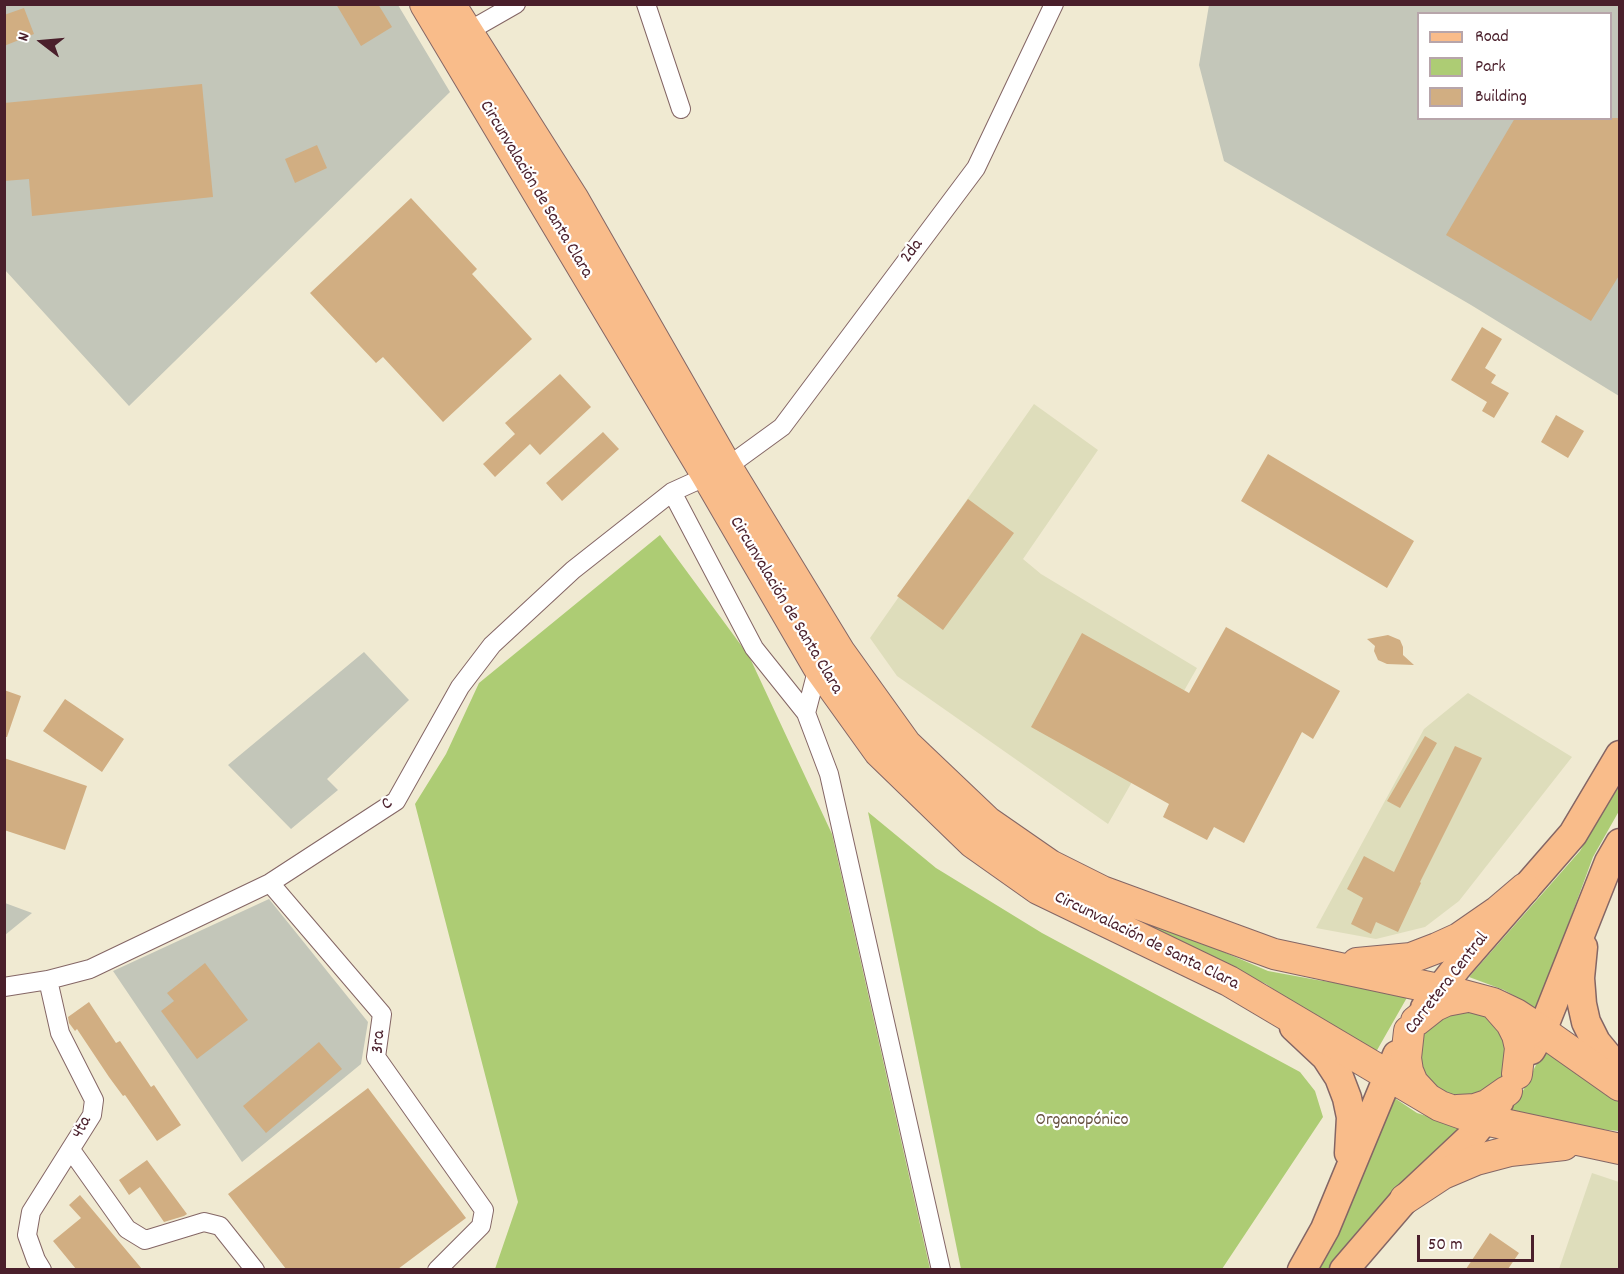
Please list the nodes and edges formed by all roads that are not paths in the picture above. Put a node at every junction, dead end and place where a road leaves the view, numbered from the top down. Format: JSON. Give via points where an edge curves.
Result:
{"nodes":[{"id":1,"x":425,"y":4,"type":"edge"},
{"id":2,"x":450,"y":4,"type":"edge"},
{"id":3,"x":516,"y":4,"type":"edge"},
{"id":4,"x":646,"y":4,"type":"edge"},
{"id":5,"x":1054,"y":4,"type":"edge"},
{"id":6,"x":466,"y":32,"type":"junction"},
{"id":7,"x":681,"y":110,"type":"dead end"},
{"id":8,"x":717,"y":471,"type":"junction"},
{"id":9,"x":672,"y":492,"type":"junction"},
{"id":10,"x":818,"y":667,"type":"junction"},
{"id":11,"x":806,"y":713,"type":"junction"},
{"id":12,"x":1620,"y":755,"type":"edge"},
{"id":13,"x":1620,"y":843,"type":"edge"},
{"id":14,"x":270,"y":883,"type":"junction"},
{"id":15,"x":1525,"y":888,"type":"junction"},
{"id":16,"x":1586,"y":916,"type":"junction"},
{"id":17,"x":1323,"y":965,"type":"junction"},
{"id":18,"x":48,"y":980,"type":"junction"},
{"id":19,"x":4,"y":987,"type":"edge"},
{"id":20,"x":1438,"y":990,"type":"junction"},
{"id":21,"x":1487,"y":1001,"type":"junction"},
{"id":22,"x":1275,"y":1009,"type":"junction"},
{"id":23,"x":1413,"y":1026,"type":"junction"},
{"id":24,"x":1542,"y":1031,"type":"junction"},
{"id":25,"x":1620,"y":1067,"type":"edge"},
{"id":26,"x":1387,"y":1076,"type":"junction"},
{"id":27,"x":1512,"y":1083,"type":"junction"},
{"id":28,"x":1620,"y":1086,"type":"edge"},
{"id":29,"x":1435,"y":1103,"type":"junction"},
{"id":30,"x":1485,"y":1120,"type":"junction"},
{"id":31,"x":1607,"y":1146,"type":"edge"},
{"id":32,"x":71,"y":1150,"type":"junction"},
{"id":33,"x":1405,"y":1198,"type":"junction"},
{"id":34,"x":1325,"y":1229,"type":"junction"},
{"id":35,"x":42,"y":1269,"type":"edge"},
{"id":36,"x":255,"y":1269,"type":"edge"},
{"id":37,"x":437,"y":1269,"type":"edge"},
{"id":38,"x":941,"y":1269,"type":"edge"},
{"id":39,"x":1302,"y":1269,"type":"edge"},
{"id":40,"x":1344,"y":1269,"type":"edge"}],
"edges":[{"from":1,"to":8,"type":"highway","name":"Circunvalación de Santa Clara"},
{"from":2,"to":6,"type":"highway","name":"Circunvalación de Santa Clara"},
{"from":3,"to":6,"type":"street"},
{"from":4,"to":7,"type":"street"},
{"from":5,"to":8,"type":"street","name":"2da","via":[[976,168],[782,427]]},
{"from":6,"to":8,"type":"highway","name":"Circunvalación de Santa Clara","via":[[573,198]]},
{"from":8,"to":9,"type":"street","name":"2da"},
{"from":8,"to":10,"type":"highway","name":"Circunvalación de Santa Clara"},
{"from":8,"to":17,"type":"highway","name":"Circunvalación de Santa Clara","via":[[906,744],[988,822],[1050,865],[1102,891],[1274,954]]},
{"from":9,"to":11,"type":"street","via":[[754,648]]},
{"from":9,"to":14,"type":"street","name":"C","via":[[573,570],[492,645],[460,687],[396,801]]},
{"from":10,"to":11,"type":"street"},
{"from":10,"to":22,"type":"highway","name":"Circunvalación de Santa Clara","via":[[879,752],[974,843],[1038,889],[1229,981]]},
{"from":11,"to":38,"type":"street","via":[[829,774]]},
{"from":12,"to":15,"type":"main road","name":"Carretera Central","via":[[1573,834]]},
{"from":13,"to":16,"type":"main road"},
{"from":14,"to":18,"type":"street","name":"C","via":[[90,969]]},
{"from":14,"to":37,"type":"street","name":"3ra","via":[[382,1014],[376,1057],[483,1210],[481,1226]]},
{"from":15,"to":17,"type":"highway","via":[[1459,938],[1411,958]]},
{"from":15,"to":20,"type":"main road","name":"Carretera Central"},
{"from":16,"to":24,"type":"main road"},
{"from":16,"to":25,"type":"main road","via":[[1580,978],[1586,1022],[1596,1042]]},
{"from":17,"to":20,"type":"highway","name":"Circunvalación de Santa Clara"},
{"from":18,"to":19,"type":"street","name":"C"},
{"from":18,"to":32,"type":"street","name":"4ta","via":[[60,1033],[94,1100],[92,1115]]},
{"from":20,"to":21,"type":"highway","name":"Circunvalación de Santa Clara"},
{"from":20,"to":23,"type":"main road","name":"Carretera Central"},
{"from":21,"to":23,"type":"highway","via":[[1470,997],[1446,1001],[1425,1012]]},
{"from":21,"to":24,"type":"highway","name":"Circunvalación de Santa Clara"},
{"from":21,"to":27,"type":"highway","via":[[1507,1017],[1517,1035],[1520,1048]]},
{"from":22,"to":26,"type":"highway","name":"Circunvalación de Santa Clara"},
{"from":22,"to":34,"type":"main road","via":[[1326,1057],[1347,1098],[1350,1150]]},
{"from":23,"to":26,"type":"main road","name":"Carretera Central"},
{"from":23,"to":29,"type":"highway","via":[[1406,1058],[1408,1071],[1421,1093]]},
{"from":24,"to":27,"type":"main road"},
{"from":24,"to":28,"type":"highway","name":"Circunvalación de Santa Clara"},
{"from":26,"to":29,"type":"highway","name":"Circunvalación de Santa Clara"},
{"from":26,"to":34,"type":"main road","name":"Carretera Central"},
{"from":27,"to":29,"type":"highway","via":[[1487,1105],[1475,1109],[1451,1109]]},
{"from":27,"to":30,"type":"main road"},
{"from":29,"to":30,"type":"highway","name":"Circunvalación de Santa Clara"},
{"from":30,"to":31,"type":"highway","name":"Circunvalación de Santa Clara"},
{"from":30,"to":33,"type":"main road"},
{"from":31,"to":33,"type":"highway","via":[[1534,1147],[1476,1160],[1443,1174]]},
{"from":32,"to":35,"type":"street","name":"4ta","via":[[31,1212],[27,1235]]},
{"from":32,"to":36,"type":"street","via":[[127,1229],[145,1240],[204,1222],[220,1226]]},
{"from":33,"to":40,"type":"main road"},
{"from":34,"to":39,"type":"main road","name":"Carretera Central"}]}
